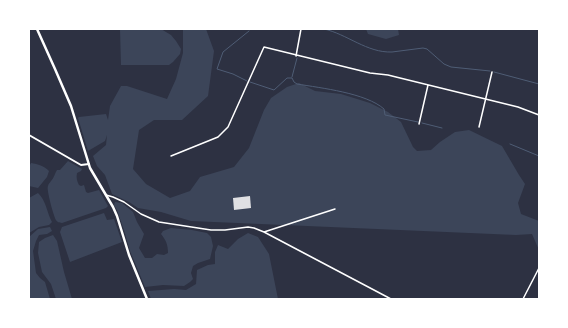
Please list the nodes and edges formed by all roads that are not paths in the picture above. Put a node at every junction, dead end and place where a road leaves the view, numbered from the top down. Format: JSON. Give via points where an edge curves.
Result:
{"nodes":[{"id":1,"x":36,"y":29,"type":"edge"},
{"id":2,"x":301,"y":29,"type":"edge"},
{"id":3,"x":296,"y":56,"type":"junction"},
{"id":4,"x":492,"y":72,"type":"dead end"},
{"id":5,"x":428,"y":85,"type":"junction"},
{"id":6,"x":486,"y":99,"type":"junction"},
{"id":7,"x":539,"y":115,"type":"edge"},
{"id":8,"x":419,"y":124,"type":"dead end"},
{"id":9,"x":479,"y":127,"type":"dead end"},
{"id":10,"x":29,"y":135,"type":"edge"},
{"id":11,"x":171,"y":156,"type":"dead end"},
{"id":12,"x":89,"y":164,"type":"junction"},
{"id":13,"x":106,"y":195,"type":"junction"},
{"id":14,"x":335,"y":209,"type":"dead end"},
{"id":15,"x":264,"y":232,"type":"junction"},
{"id":16,"x":539,"y":268,"type":"edge"},
{"id":17,"x":147,"y":299,"type":"edge"},
{"id":18,"x":391,"y":299,"type":"edge"},
{"id":19,"x":523,"y":299,"type":"edge"}],
"edges":[{"from":1,"to":12,"type":"main road","via":[[70,106]]},
{"from":2,"to":3,"type":"street"},
{"from":3,"to":5,"type":"street"},
{"from":3,"to":11,"type":"street","via":[[264,47],[228,127],[218,137]]},
{"from":4,"to":6,"type":"street"},
{"from":5,"to":6,"type":"street"},
{"from":5,"to":8,"type":"street"},
{"from":6,"to":7,"type":"street"},
{"from":6,"to":9,"type":"street"},
{"from":10,"to":12,"type":"street","via":[[81,165]]},
{"from":12,"to":13,"type":"main road"},
{"from":13,"to":15,"type":"street","via":[[159,222],[211,230],[248,227]]},
{"from":13,"to":17,"type":"main road","via":[[117,216]]},
{"from":14,"to":15,"type":"street"},
{"from":15,"to":18,"type":"street"},
{"from":16,"to":19,"type":"street"}]}
